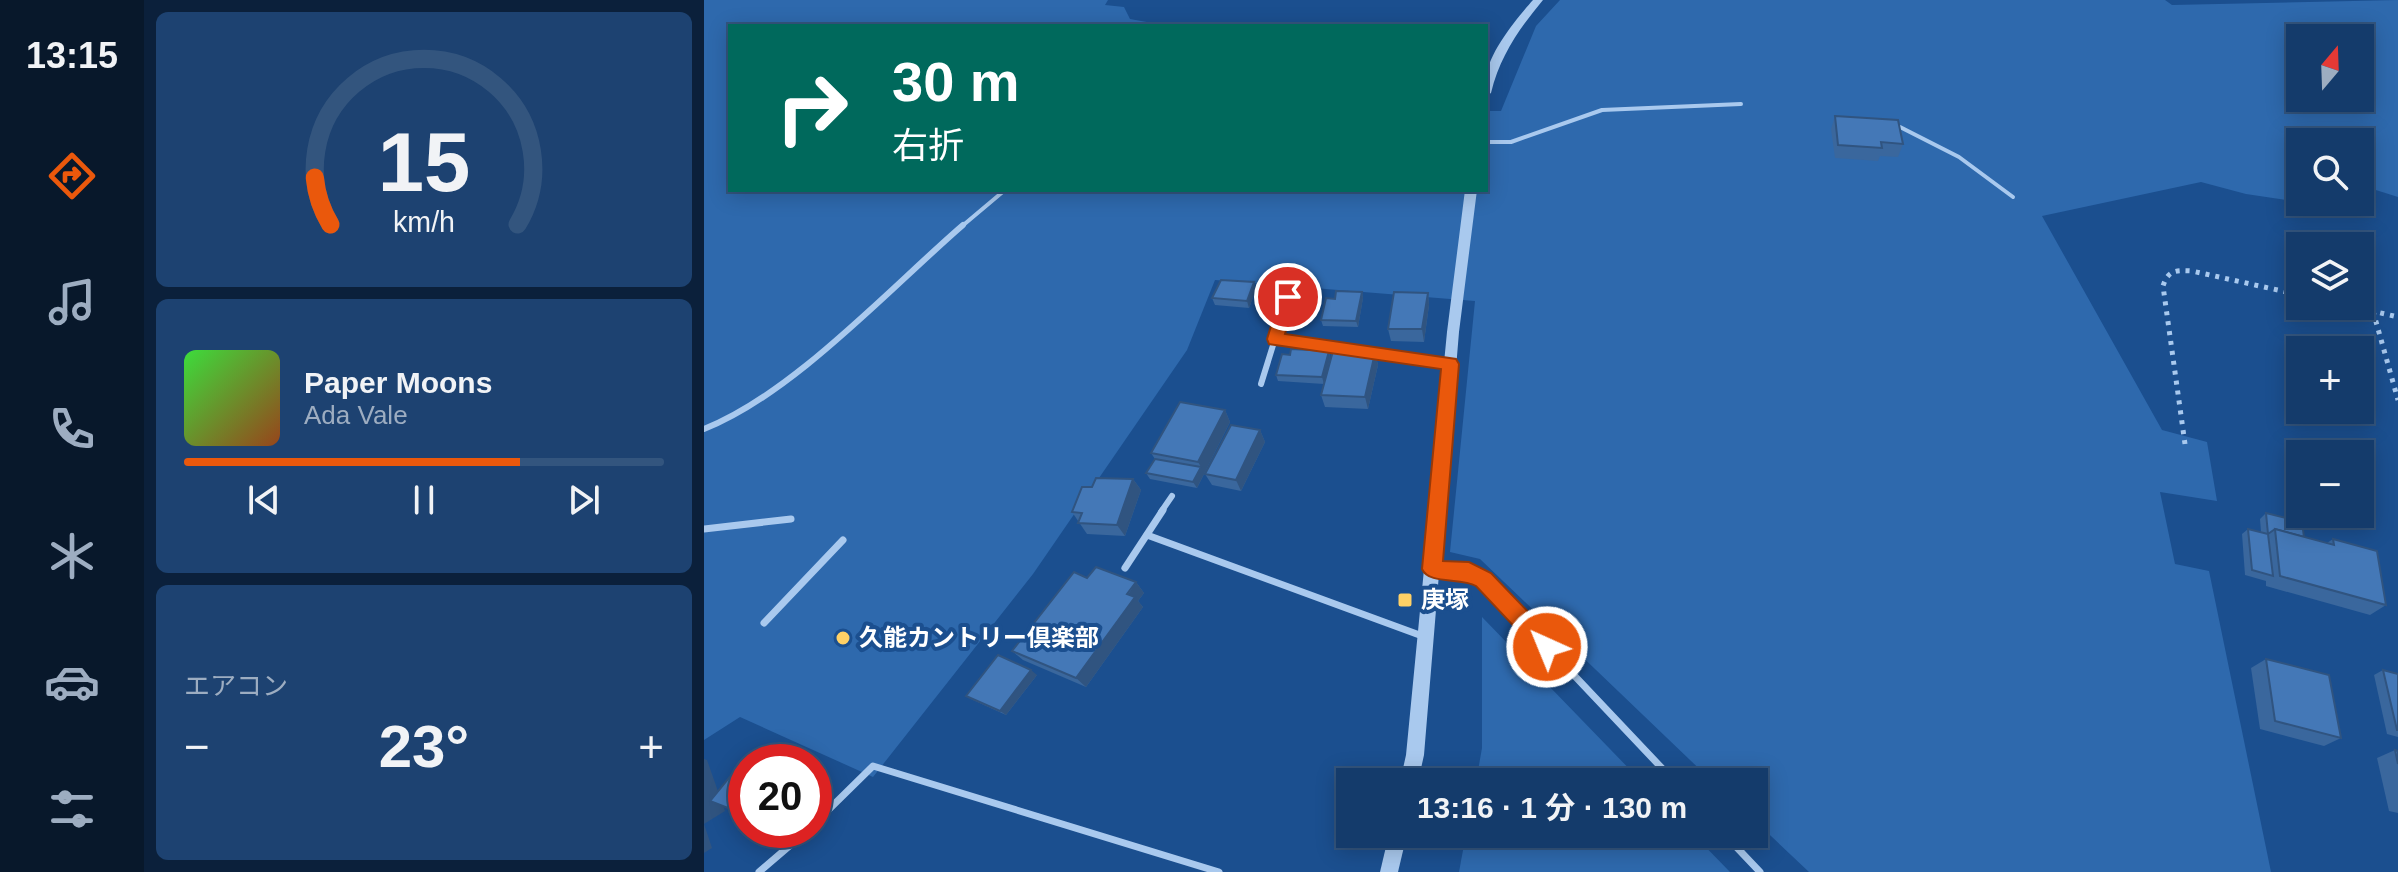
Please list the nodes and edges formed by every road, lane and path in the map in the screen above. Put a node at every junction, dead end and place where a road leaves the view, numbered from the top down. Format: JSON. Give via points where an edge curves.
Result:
{"nodes":[{"id":1,"x":1538,"y":0,"type":"edge"},
{"id":2,"x":1488,"y":83,"type":"edge"},
{"id":3,"x":1741,"y":104,"type":"dead end"},
{"id":4,"x":1900,"y":127,"type":"edge"},
{"id":5,"x":1488,"y":142,"type":"edge"},
{"id":6,"x":1002,"y":192,"type":"edge"},
{"id":7,"x":1471,"y":192,"type":"edge"},
{"id":8,"x":2013,"y":197,"type":"dead end"},
{"id":9,"x":2286,"y":292,"type":"edge"},
{"id":10,"x":1288,"y":297,"type":"dead end"},
{"id":11,"x":2374,"y":311,"type":"edge"},
{"id":12,"x":2374,"y":315,"type":"edge"},
{"id":13,"x":2398,"y":317,"type":"edge"},
{"id":14,"x":1275,"y":339,"type":"junction"},
{"id":15,"x":1450,"y":364,"type":"junction"},
{"id":16,"x":1261,"y":384,"type":"dead end"},
{"id":17,"x":2398,"y":400,"type":"edge"},
{"id":18,"x":704,"y":429,"type":"edge"},
{"id":19,"x":2185,"y":444,"type":"dead end"},
{"id":20,"x":1172,"y":496,"type":"dead end"},
{"id":21,"x":791,"y":519,"type":"dead end"},
{"id":22,"x":704,"y":529,"type":"edge"},
{"id":23,"x":1147,"y":535,"type":"junction"},
{"id":24,"x":843,"y":540,"type":"dead end"},
{"id":25,"x":1125,"y":568,"type":"dead end"},
{"id":26,"x":1432,"y":569,"type":"junction"},
{"id":27,"x":764,"y":623,"type":"dead end"},
{"id":28,"x":1426,"y":638,"type":"junction"},
{"id":29,"x":1411,"y":768,"type":"edge"},
{"id":30,"x":1662,"y":768,"type":"edge"},
{"id":31,"x":832,"y":806,"type":"edge"},
{"id":32,"x":787,"y":848,"type":"edge"},
{"id":33,"x":1395,"y":848,"type":"edge"},
{"id":34,"x":1737,"y":848,"type":"edge"},
{"id":35,"x":759,"y":872,"type":"edge"},
{"id":36,"x":1219,"y":872,"type":"edge"},
{"id":37,"x":1389,"y":872,"type":"edge"},
{"id":38,"x":1760,"y":872,"type":"edge"}],
"edges":[{"from":1,"to":2,"type":"street","via":[[1517,25]]},
{"from":3,"to":5,"type":"lane","via":[[1602,110],[1511,142]]},
{"from":4,"to":8,"type":"lane","via":[[1959,157]]},
{"from":6,"to":18,"type":"lane","via":[[805,366]]},
{"from":7,"to":15,"type":"street"},
{"from":9,"to":19,"type":"path","via":[[2192,271],[2175,270],[2166,276],[2163,286]]},
{"from":10,"to":14,"type":"lane"},
{"from":11,"to":13,"type":"path"},
{"from":12,"to":17,"type":"path"},
{"from":14,"to":15,"type":"lane"},
{"from":14,"to":16,"type":"lane"},
{"from":15,"to":26,"type":"street"},
{"from":20,"to":23,"type":"lane"},
{"from":21,"to":22,"type":"lane"},
{"from":23,"to":25,"type":"lane"},
{"from":23,"to":28,"type":"lane"},
{"from":24,"to":27,"type":"lane"},
{"from":26,"to":28,"type":"street"},
{"from":26,"to":30,"type":"lane","via":[[1469,571],[1483,579]]},
{"from":28,"to":29,"type":"street"},
{"from":31,"to":36,"type":"lane","via":[[873,766]]},
{"from":32,"to":35,"type":"lane"},
{"from":33,"to":37,"type":"street"},
{"from":34,"to":38,"type":"lane"}]}
